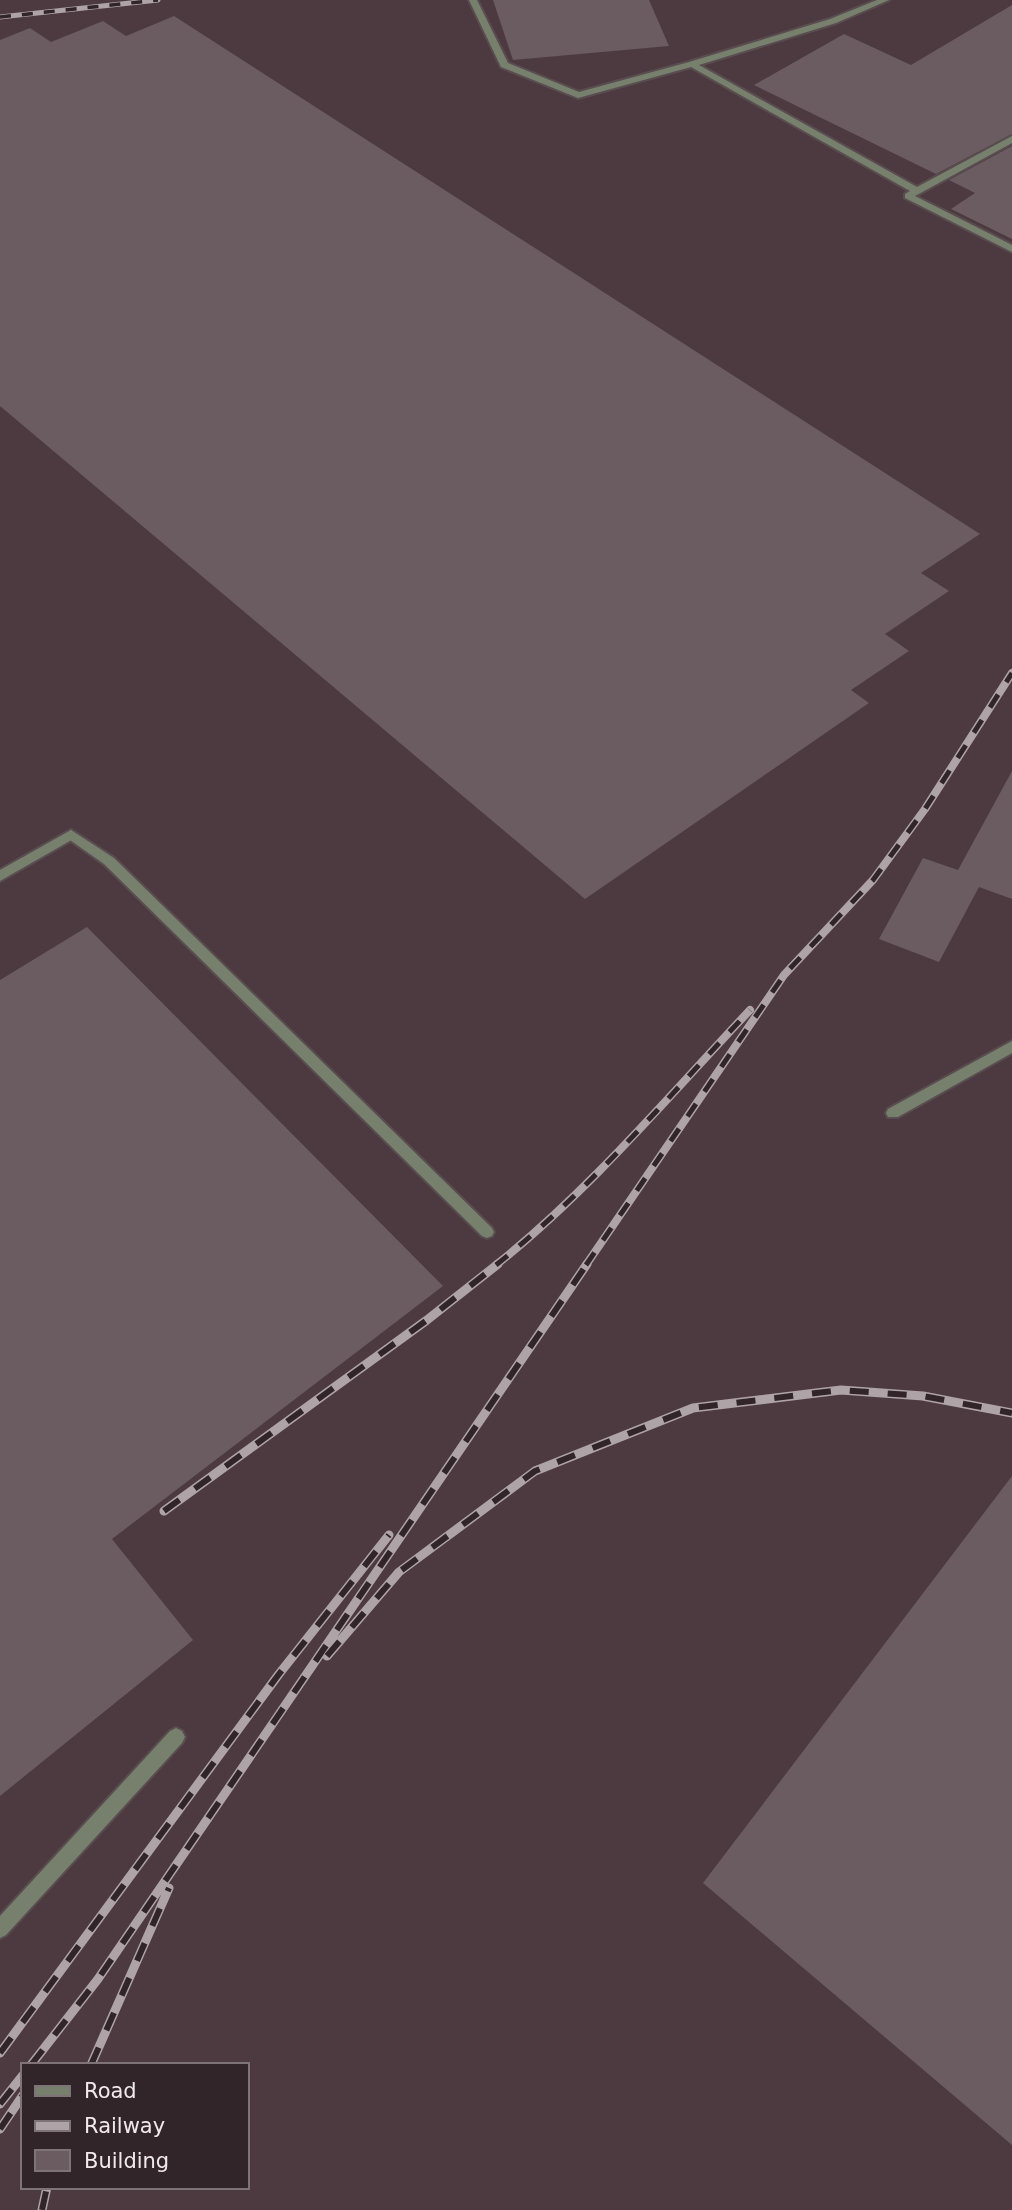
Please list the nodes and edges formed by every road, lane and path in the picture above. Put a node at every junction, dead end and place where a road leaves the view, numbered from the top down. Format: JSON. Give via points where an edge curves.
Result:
{"nodes":[{"id":1,"x":473,"y":0,"type":"edge"},
{"id":2,"x":885,"y":0,"type":"edge"},
{"id":3,"x":692,"y":64,"type":"junction"},
{"id":4,"x":1012,"y":139,"type":"edge"},
{"id":5,"x":917,"y":191,"type":"junction"},
{"id":6,"x":1012,"y":249,"type":"edge"},
{"id":7,"x":0,"y":876,"type":"edge"},
{"id":8,"x":1012,"y":1046,"type":"edge"},
{"id":9,"x":892,"y":1113,"type":"dead end"},
{"id":10,"x":487,"y":1232,"type":"dead end"},
{"id":11,"x":176,"y":1737,"type":"dead end"},
{"id":12,"x":0,"y":1930,"type":"edge"}],
"edges":[{"from":1,"to":3,"type":"street","via":[[504,65],[578,95]]},
{"from":2,"to":3,"type":"street","via":[[833,21]]},
{"from":3,"to":5,"type":"street"},
{"from":4,"to":5,"type":"street"},
{"from":5,"to":6,"type":"street","via":[[908,196]]},
{"from":7,"to":10,"type":"street","via":[[71,835],[109,861]]},
{"from":8,"to":9,"type":"street"},
{"from":11,"to":12,"type":"street"}]}
